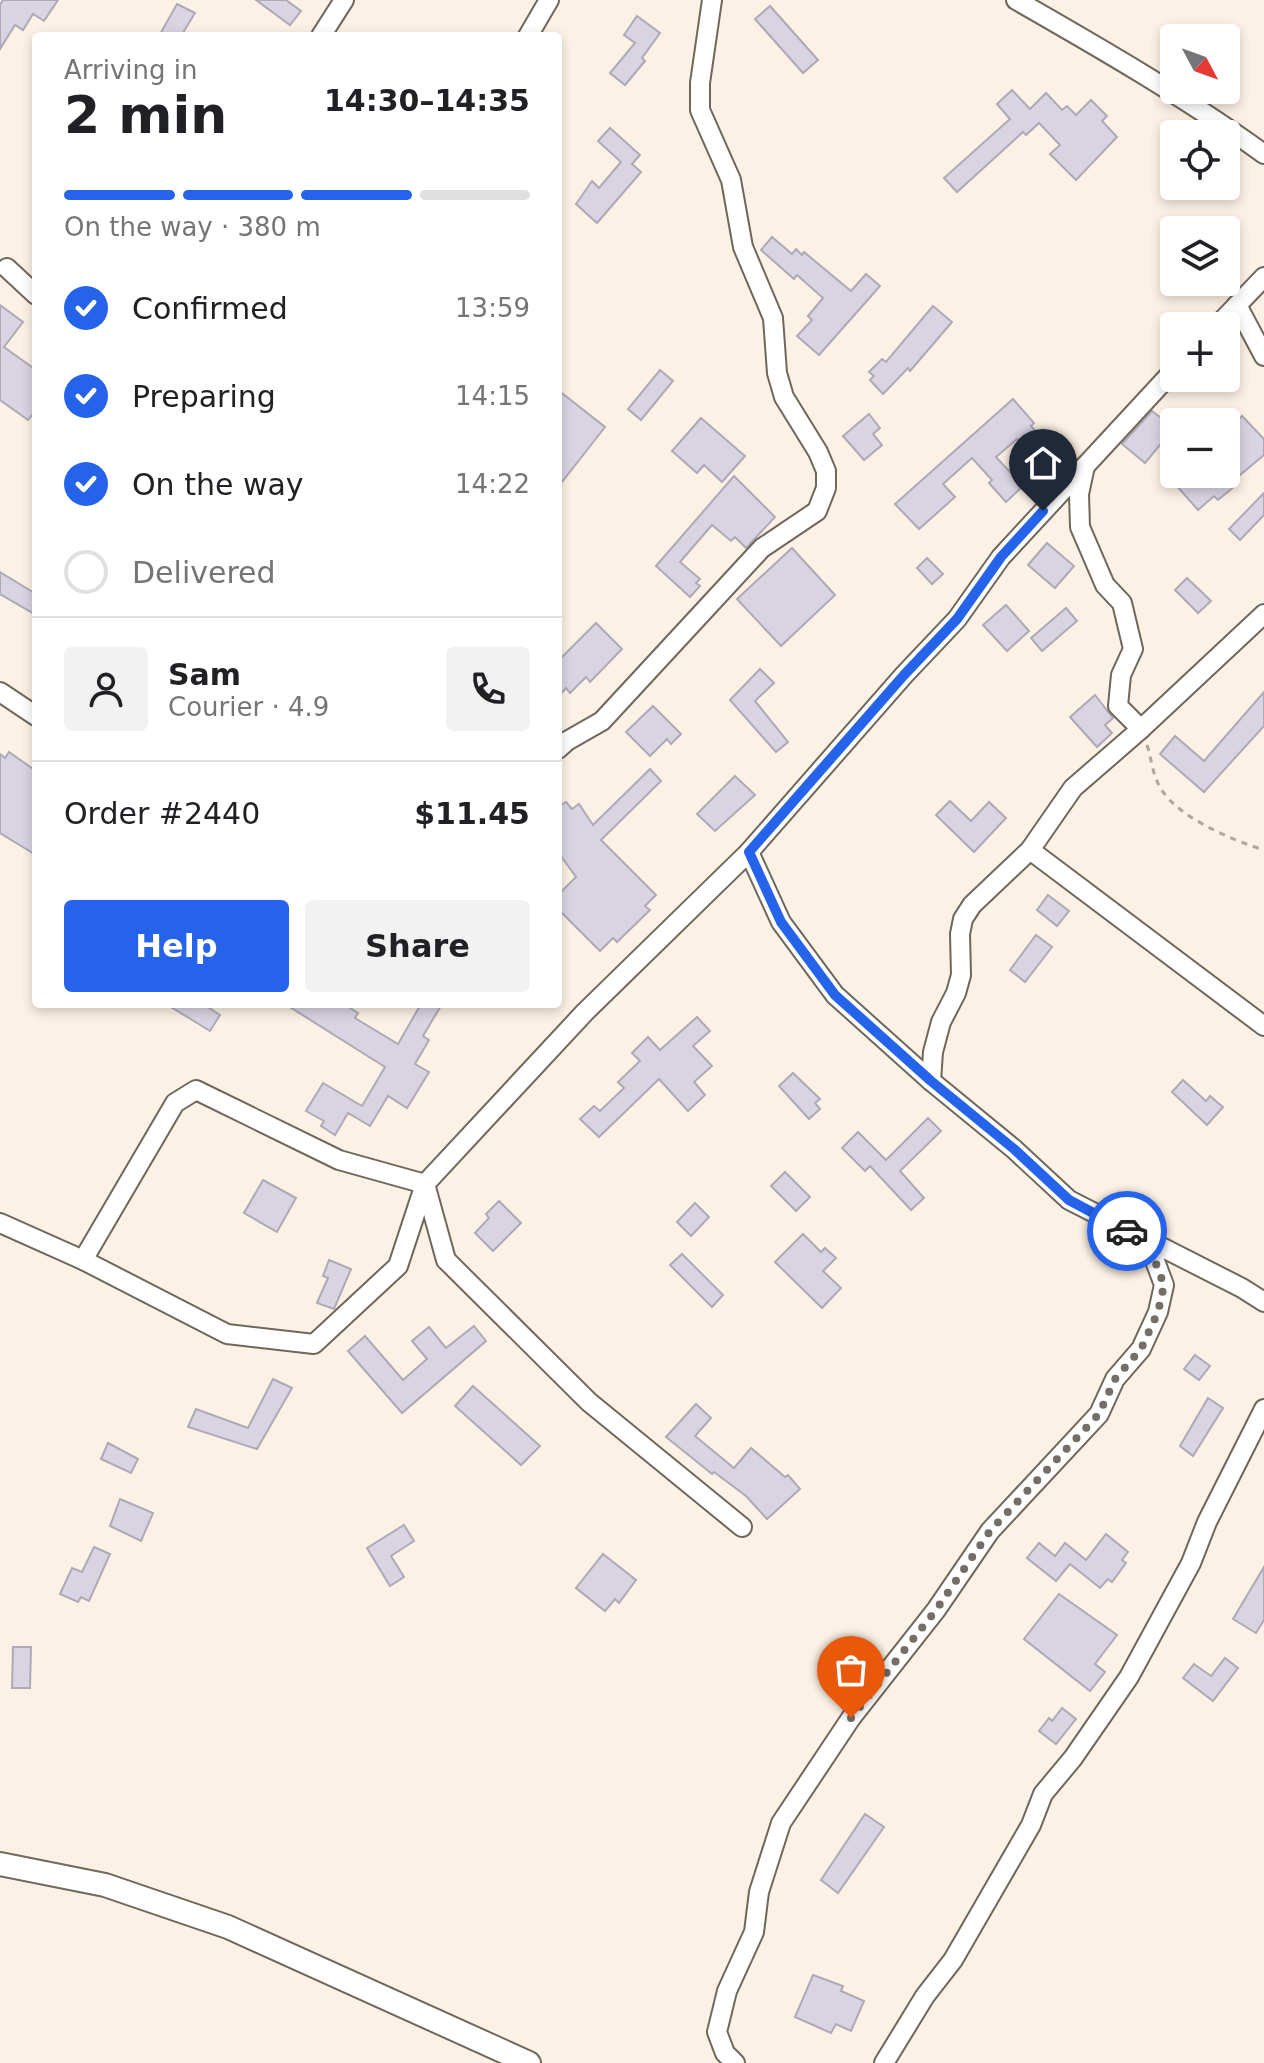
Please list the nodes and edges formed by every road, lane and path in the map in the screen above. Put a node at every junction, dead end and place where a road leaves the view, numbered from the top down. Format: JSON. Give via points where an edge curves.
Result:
{"nodes":[{"id":1,"x":344,"y":0,"type":"edge"},
{"id":2,"x":549,"y":0,"type":"edge"},
{"id":3,"x":712,"y":0,"type":"edge"},
{"id":4,"x":1016,"y":0,"type":"edge"},
{"id":5,"x":324,"y":32,"type":"edge"},
{"id":6,"x":530,"y":32,"type":"edge"},
{"id":7,"x":1264,"y":154,"type":"edge"},
{"id":8,"x":7,"y":268,"type":"dead end"},
{"id":9,"x":1264,"y":277,"type":"edge"},
{"id":10,"x":32,"y":291,"type":"edge"},
{"id":11,"x":1237,"y":305,"type":"junction"},
{"id":12,"x":1230,"y":312,"type":"edge"},
{"id":13,"x":1264,"y":356,"type":"edge"},
{"id":14,"x":1160,"y":385,"type":"edge"},
{"id":15,"x":1085,"y":464,"type":"junction"},
{"id":16,"x":1264,"y":614,"type":"edge"},
{"id":17,"x":0,"y":692,"type":"edge"},
{"id":18,"x":32,"y":713,"type":"edge"},
{"id":19,"x":1141,"y":729,"type":"junction"},
{"id":20,"x":562,"y":745,"type":"edge"},
{"id":21,"x":1030,"y":850,"type":"junction"},
{"id":22,"x":1264,"y":850,"type":"edge"},
{"id":23,"x":749,"y":852,"type":"junction"},
{"id":24,"x":1264,"y":1026,"type":"edge"},
{"id":25,"x":931,"y":1081,"type":"junction"},
{"id":26,"x":425,"y":1184,"type":"junction"},
{"id":27,"x":0,"y":1223,"type":"edge"},
{"id":28,"x":1143,"y":1239,"type":"junction"},
{"id":29,"x":83,"y":1260,"type":"junction"},
{"id":30,"x":1264,"y":1302,"type":"edge"},
{"id":31,"x":1264,"y":1409,"type":"edge"},
{"id":32,"x":742,"y":1527,"type":"dead end"},
{"id":33,"x":0,"y":1864,"type":"edge"},
{"id":34,"x":529,"y":2063,"type":"edge"},
{"id":35,"x":735,"y":2063,"type":"edge"},
{"id":36,"x":884,"y":2063,"type":"edge"}],
"edges":[{"from":1,"to":5,"type":"street"},
{"from":2,"to":6,"type":"street"},
{"from":3,"to":20,"type":"street","via":[[700,110],[731,180],[743,247],[773,318],[784,397],[818,452],[826,488],[817,511],[762,548],[602,721]]},
{"from":4,"to":7,"type":"street","via":[[1111,54]]},
{"from":8,"to":10,"type":"street"},
{"from":9,"to":11,"type":"street"},
{"from":11,"to":12,"type":"street"},
{"from":11,"to":13,"type":"street"},
{"from":14,"to":15,"type":"street"},
{"from":15,"to":19,"type":"street","via":[[1080,527],[1105,585],[1122,603],[1133,649],[1121,675],[1118,706]]},
{"from":15,"to":23,"type":"street","via":[[1001,557],[957,619]]},
{"from":16,"to":19,"type":"street"},
{"from":17,"to":18,"type":"street"},
{"from":19,"to":21,"type":"street","via":[[1073,788]]},
{"from":19,"to":22,"type":"path","via":[[1157,783],[1170,800],[1233,840]]},
{"from":21,"to":24,"type":"street"},
{"from":21,"to":25,"type":"street","via":[[963,919],[961,975],[941,1022]]},
{"from":23,"to":25,"type":"street","via":[[781,922],[835,995]]},
{"from":23,"to":26,"type":"street","via":[[585,1012]]},
{"from":25,"to":28,"type":"street","via":[[1069,1200]]},
{"from":26,"to":29,"type":"street","via":[[398,1266],[314,1344],[227,1334]]},
{"from":26,"to":29,"type":"street","via":[[339,1160],[196,1090],[175,1103]]},
{"from":26,"to":32,"type":"street","via":[[446,1260],[589,1402]]},
{"from":27,"to":29,"type":"street"},
{"from":28,"to":30,"type":"street"},
{"from":28,"to":35,"type":"street","via":[[1164,1285],[1141,1349],[1115,1379],[1099,1414],[990,1531],[851,1718],[781,1823],[759,1892],[754,1932],[727,1991],[717,2032]]},
{"from":31,"to":36,"type":"street","via":[[1191,1563],[1129,1677],[1043,1794],[1031,1825],[953,1960]]},
{"from":33,"to":34,"type":"street","via":[[105,1885],[228,1927]]}]}
